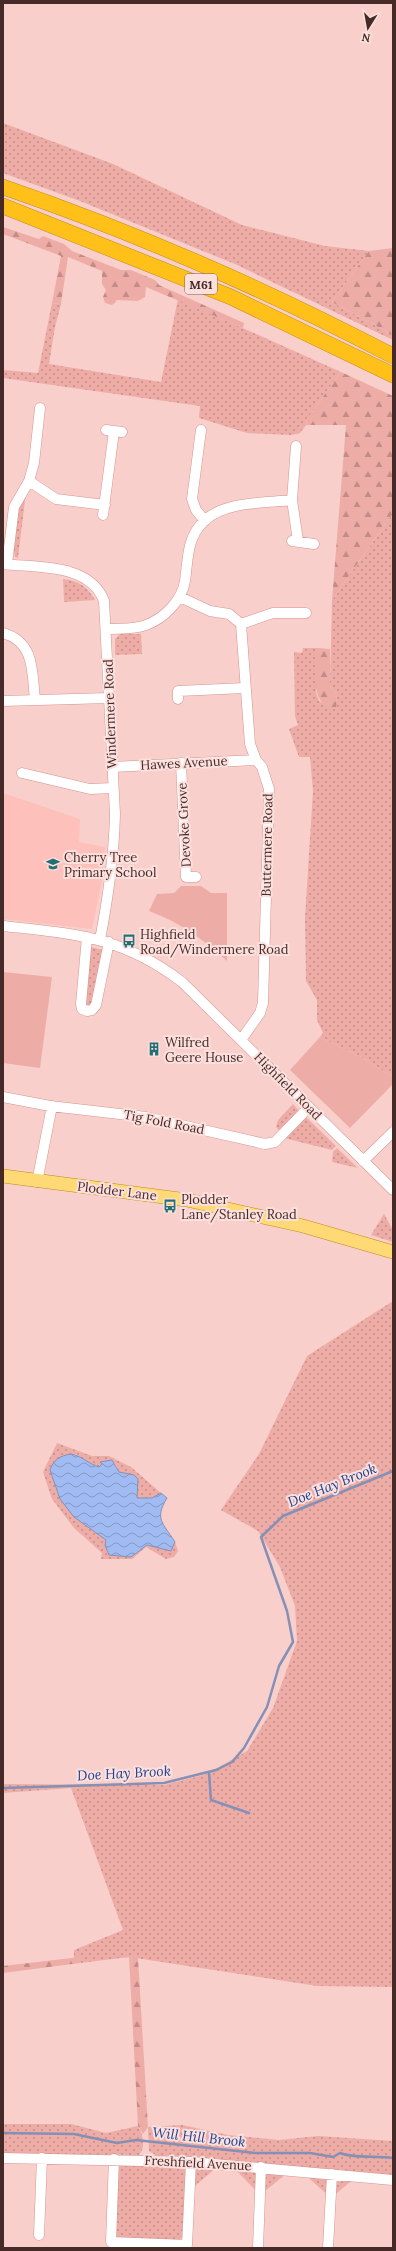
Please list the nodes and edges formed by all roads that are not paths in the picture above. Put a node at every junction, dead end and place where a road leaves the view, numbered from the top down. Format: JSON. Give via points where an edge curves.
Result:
{"nodes":[{"id":1,"x":3,"y":188,"type":"edge"},
{"id":2,"x":3,"y":206,"type":"edge"},
{"id":3,"x":393,"y":356,"type":"edge"},
{"id":4,"x":393,"y":375,"type":"edge"},
{"id":5,"x":40,"y":408,"type":"dead end"},
{"id":6,"x":114,"y":431,"type":"dead end"},
{"id":7,"x":199,"y":435,"type":"dead end"},
{"id":8,"x":297,"y":446,"type":"dead end"},
{"id":9,"x":28,"y":481,"type":"junction"},
{"id":10,"x":292,"y":500,"type":"junction"},
{"id":11,"x":205,"y":521,"type":"junction"},
{"id":12,"x":314,"y":544,"type":"dead end"},
{"id":13,"x":5,"y":564,"type":"edge"},
{"id":14,"x":180,"y":597,"type":"junction"},
{"id":15,"x":301,"y":610,"type":"dead end"},
{"id":16,"x":241,"y":624,"type":"junction"},
{"id":17,"x":107,"y":629,"type":"junction"},
{"id":18,"x":3,"y":633,"type":"edge"},
{"id":19,"x":245,"y":688,"type":"junction"},
{"id":20,"x":109,"y":698,"type":"junction"},
{"id":21,"x":178,"y":699,"type":"dead end"},
{"id":22,"x":35,"y":700,"type":"junction"},
{"id":23,"x":3,"y":701,"type":"edge"},
{"id":24,"x":256,"y":760,"type":"junction"},
{"id":25,"x":181,"y":763,"type":"junction"},
{"id":26,"x":112,"y":767,"type":"junction"},
{"id":27,"x":22,"y":773,"type":"dead end"},
{"id":28,"x":113,"y":788,"type":"junction"},
{"id":29,"x":196,"y":877,"type":"dead end"},
{"id":30,"x":3,"y":926,"type":"edge"},
{"id":31,"x":87,"y":937,"type":"junction"},
{"id":32,"x":104,"y":941,"type":"junction"},
{"id":33,"x":241,"y":1040,"type":"junction"},
{"id":34,"x":3,"y":1097,"type":"edge"},
{"id":35,"x":52,"y":1106,"type":"junction"},
{"id":36,"x":308,"y":1107,"type":"junction"},
{"id":37,"x":393,"y":1132,"type":"edge"},
{"id":38,"x":363,"y":1161,"type":"junction"},
{"id":39,"x":3,"y":1176,"type":"edge"},
{"id":40,"x":37,"y":1182,"type":"junction"},
{"id":41,"x":393,"y":1190,"type":"edge"},
{"id":42,"x":393,"y":1252,"type":"edge"},
{"id":43,"x":3,"y":2158,"type":"edge"},
{"id":44,"x":42,"y":2158,"type":"junction"},
{"id":45,"x":114,"y":2159,"type":"junction"},
{"id":46,"x":191,"y":2162,"type":"junction"},
{"id":47,"x":262,"y":2167,"type":"junction"},
{"id":48,"x":332,"y":2174,"type":"junction"},
{"id":49,"x":393,"y":2180,"type":"edge"},
{"id":50,"x":39,"y":2235,"type":"dead end"},
{"id":51,"x":258,"y":2248,"type":"edge"},
{"id":52,"x":328,"y":2248,"type":"edge"}],
"edges":[{"from":1,"to":3,"type":"highway","number":"M61","via":[[146,241],[233,278],[324,320]]},
{"from":2,"to":4,"type":"highway","number":"M61","via":[[232,296]]},
{"from":5,"to":9,"type":"street","via":[[43,422]]},
{"from":6,"to":9,"type":"street","via":[[104,510],[56,499]]},
{"from":7,"to":11,"type":"street","via":[[192,499],[196,510]]},
{"from":8,"to":10,"type":"street"},
{"from":9,"to":13,"type":"street","via":[[14,507]]},
{"from":10,"to":11,"type":"street","via":[[238,506],[215,514]]},
{"from":10,"to":12,"type":"street","via":[[295,541]]},
{"from":11,"to":14,"type":"street","via":[[191,541]]},
{"from":13,"to":17,"type":"street","name":"Windermere Road","via":[[62,571],[89,580],[101,593],[104,601]]},
{"from":14,"to":16,"type":"street","via":[[210,611],[229,614]]},
{"from":14,"to":17,"type":"street","via":[[157,619],[146,625]]},
{"from":15,"to":16,"type":"street","via":[[265,614]]},
{"from":16,"to":19,"type":"street","name":"Buttermere Road"},
{"from":17,"to":20,"type":"street","name":"Windermere Road"},
{"from":18,"to":22,"type":"street","via":[[16,638],[28,650]]},
{"from":19,"to":21,"type":"street","via":[[178,691]]},
{"from":19,"to":24,"type":"street","name":"Buttermere Road","via":[[250,744]]},
{"from":20,"to":22,"type":"street"},
{"from":20,"to":26,"type":"street","name":"Windermere Road"},
{"from":22,"to":23,"type":"street"},
{"from":24,"to":25,"type":"street","name":"Hawes Avenue"},
{"from":24,"to":33,"type":"street","name":"Buttermere Road","via":[[262,767],[269,789],[264,992],[260,1013]]},
{"from":25,"to":26,"type":"street","name":"Hawes Avenue"},
{"from":25,"to":29,"type":"street","name":"Devoke Grove","via":[[186,877]]},
{"from":26,"to":28,"type":"street","name":"Windermere Road"},
{"from":27,"to":28,"type":"street","via":[[90,790]]},
{"from":28,"to":32,"type":"street","name":"Windermere Road","via":[[114,848]]},
{"from":30,"to":31,"type":"street","name":"Highfield Road"},
{"from":31,"to":32,"type":"street","name":"Highfield Road"},
{"from":31,"to":32,"type":"street","name":"Windermere Road","via":[[81,1004],[82,1009],[87,1011],[96,1005]]},
{"from":32,"to":33,"type":"street","name":"Highfield Road","via":[[149,958],[173,975]]},
{"from":33,"to":36,"type":"street","name":"Highfield Road"},
{"from":34,"to":35,"type":"street","name":"Tig Fold Road"},
{"from":35,"to":36,"type":"street","name":"Tig Fold Road","via":[[146,1117],[265,1144],[274,1142]]},
{"from":35,"to":40,"type":"street"},
{"from":36,"to":38,"type":"street","name":"Highfield Road"},
{"from":37,"to":38,"type":"street"},
{"from":38,"to":41,"type":"street","name":"Highfield Road"},
{"from":39,"to":40,"type":"main road","name":"Plodder Lane"},
{"from":40,"to":42,"type":"main road","name":"Plodder Lane","via":[[187,1200],[303,1226]]},
{"from":43,"to":44,"type":"street","name":"Freshfield Avenue"},
{"from":44,"to":45,"type":"street","name":"Freshfield Avenue"},
{"from":44,"to":50,"type":"street"},
{"from":45,"to":46,"type":"street","name":"Freshfield Avenue"},
{"from":45,"to":46,"type":"street","via":[[111,2242],[187,2245]]},
{"from":46,"to":47,"type":"street","name":"Freshfield Avenue"},
{"from":47,"to":48,"type":"street","name":"Freshfield Avenue"},
{"from":47,"to":51,"type":"street"},
{"from":48,"to":49,"type":"street","name":"Freshfield Avenue"},
{"from":48,"to":52,"type":"street"}]}
